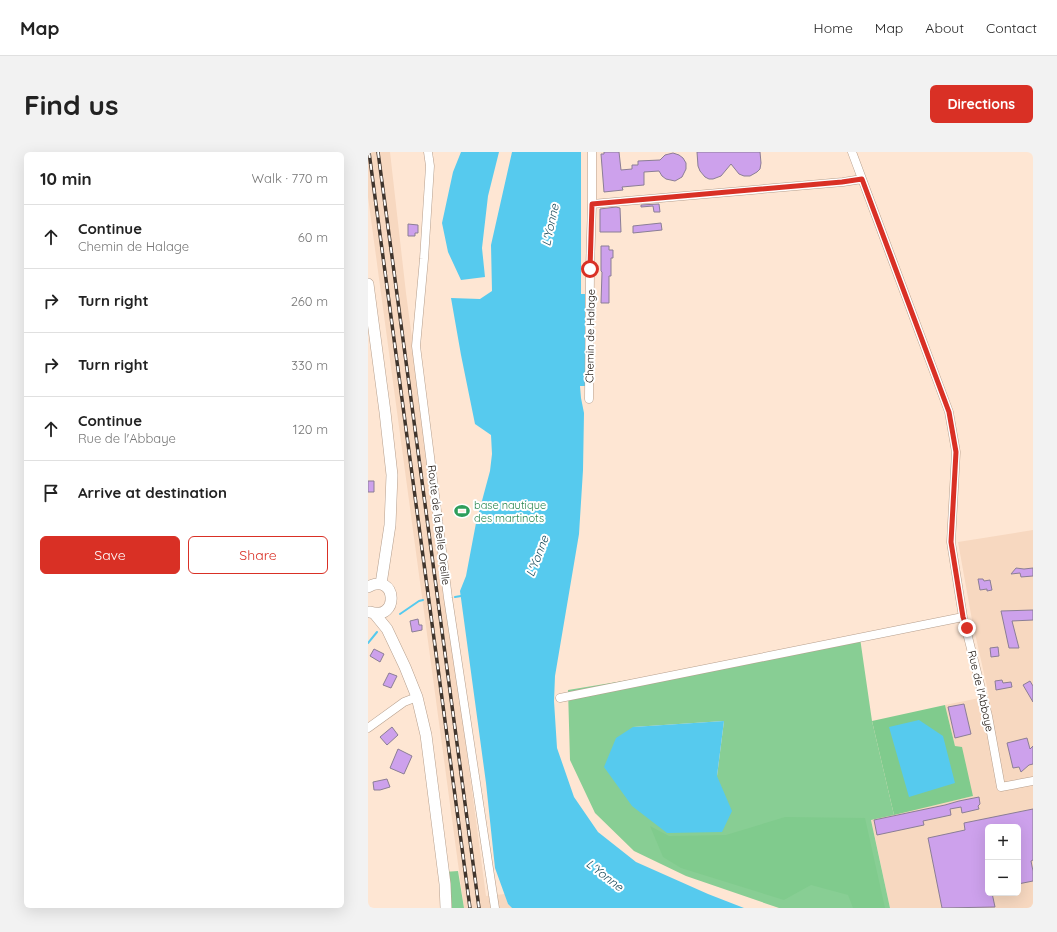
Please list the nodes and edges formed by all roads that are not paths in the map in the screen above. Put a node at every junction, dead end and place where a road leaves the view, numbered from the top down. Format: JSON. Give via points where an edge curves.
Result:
{"nodes":[{"id":1,"x":428,"y":152,"type":"edge"},
{"id":2,"x":592,"y":152,"type":"edge"},
{"id":3,"x":852,"y":152,"type":"edge"},
{"id":4,"x":862,"y":179,"type":"junction"},
{"id":5,"x":592,"y":204,"type":"junction"},
{"id":6,"x":368,"y":291,"type":"edge"},
{"id":7,"x":589,"y":399,"type":"dead end"},
{"id":8,"x":381,"y":584,"type":"junction"},
{"id":9,"x":368,"y":587,"type":"edge"},
{"id":10,"x":388,"y":609,"type":"junction"},
{"id":11,"x":371,"y":612,"type":"edge"},
{"id":12,"x":963,"y":617,"type":"junction"},
{"id":13,"x":387,"y":629,"type":"junction"},
{"id":14,"x":417,"y":698,"type":"junction"},
{"id":15,"x":560,"y":698,"type":"dead end"},
{"id":16,"x":368,"y":728,"type":"edge"},
{"id":17,"x":1033,"y":781,"type":"edge"},
{"id":18,"x":446,"y":908,"type":"edge"},
{"id":19,"x":495,"y":908,"type":"edge"}],
"edges":[{"from":1,"to":19,"type":"street","name":"Route de la Belle Oreille","via":[[430,166],[416,346],[448,598]]},
{"from":2,"to":5,"type":"street","name":"Chemin de Halage"},
{"from":3,"to":4,"type":"street","name":"Rue de l'Abbaye"},
{"from":4,"to":5,"type":"street"},
{"from":4,"to":12,"type":"street","name":"Rue de l'Abbaye","via":[[949,412],[956,452],[951,542]]},
{"from":5,"to":7,"type":"street","name":"Chemin de Halage"},
{"from":6,"to":8,"type":"main road","via":[[392,475],[390,525]]},
{"from":8,"to":9,"type":"main road","via":[[372,584]]},
{"from":8,"to":10,"type":"main road","via":[[391,594]]},
{"from":10,"to":11,"type":"main road","via":[[379,613]]},
{"from":10,"to":13,"type":"main road"},
{"from":11,"to":13,"type":"main road"},
{"from":12,"to":15,"type":"street"},
{"from":12,"to":17,"type":"street","name":"Rue de l'Abbaye","via":[[988,716],[1001,787]]},
{"from":13,"to":14,"type":"main road"},
{"from":14,"to":16,"type":"street","via":[[404,702]]},
{"from":14,"to":18,"type":"main road","via":[[426,735]]}]}
